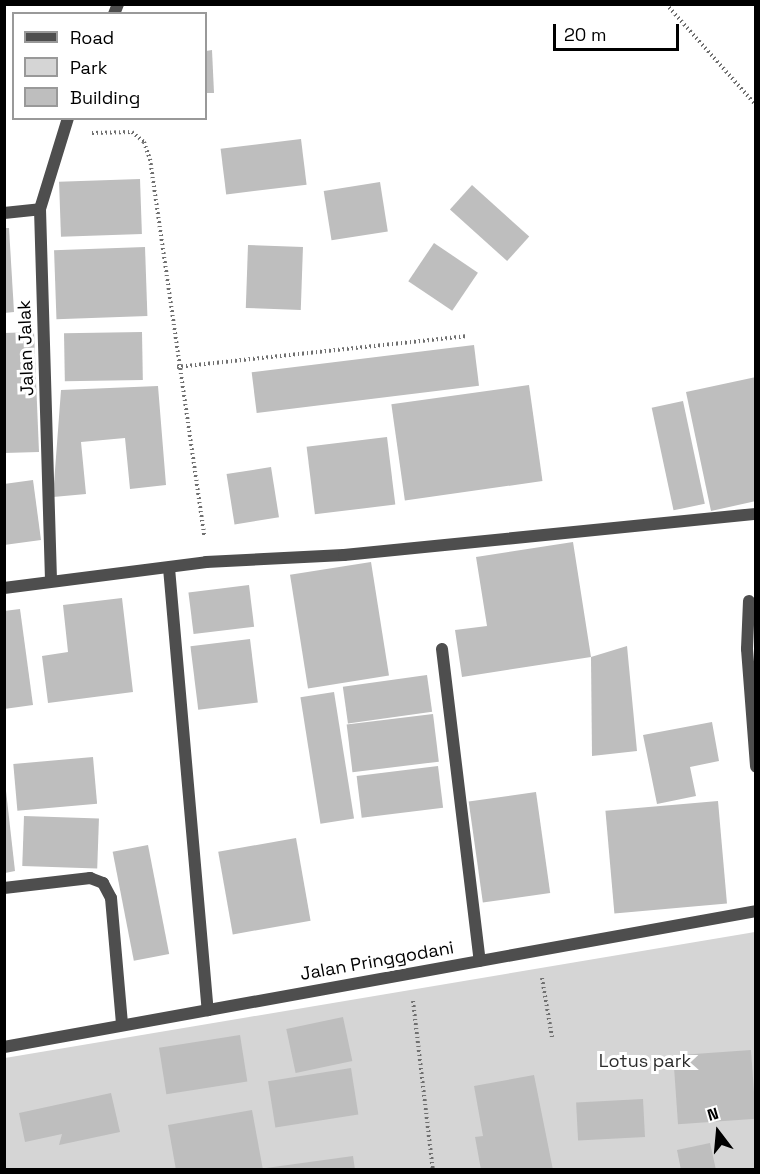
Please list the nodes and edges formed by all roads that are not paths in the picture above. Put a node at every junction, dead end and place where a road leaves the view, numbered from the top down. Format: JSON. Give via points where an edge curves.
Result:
{"nodes":[{"id":1,"x":67,"y":120,"type":"edge"},
{"id":2,"x":40,"y":209,"type":"junction"},
{"id":3,"x":4,"y":213,"type":"edge"},
{"id":4,"x":756,"y":514,"type":"edge"},
{"id":5,"x":169,"y":568,"type":"junction"},
{"id":6,"x":51,"y":580,"type":"junction"},
{"id":7,"x":4,"y":588,"type":"edge"},
{"id":8,"x":749,"y":600,"type":"dead end"},
{"id":9,"x":442,"y":648,"type":"dead end"},
{"id":10,"x":756,"y":767,"type":"edge"},
{"id":11,"x":4,"y":888,"type":"edge"},
{"id":12,"x":756,"y":911,"type":"edge"},
{"id":13,"x":480,"y":961,"type":"junction"},
{"id":14,"x":208,"y":1010,"type":"junction"},
{"id":15,"x":122,"y":1025,"type":"junction"},
{"id":16,"x":4,"y":1047,"type":"edge"}],
"edges":[{"from":1,"to":2,"type":"street","name":"Jalan Jalak"},
{"from":2,"to":3,"type":"street"},
{"from":2,"to":6,"type":"street","name":"Jalan Jalak"},
{"from":4,"to":5,"type":"street","via":[[344,555],[206,562]]},
{"from":5,"to":6,"type":"street"},
{"from":5,"to":14,"type":"street"},
{"from":6,"to":7,"type":"street"},
{"from":8,"to":10,"type":"street","via":[[747,649]]},
{"from":9,"to":13,"type":"street"},
{"from":11,"to":15,"type":"street","via":[[90,878],[103,883],[111,898]]},
{"from":12,"to":13,"type":"street","name":"Jalan Pringgodani"},
{"from":13,"to":14,"type":"street","name":"Jalan Pringgodani"},
{"from":14,"to":15,"type":"street","name":"Jalan Pringgodani"},
{"from":15,"to":16,"type":"street","name":"Jalan Pringgodani"}]}
